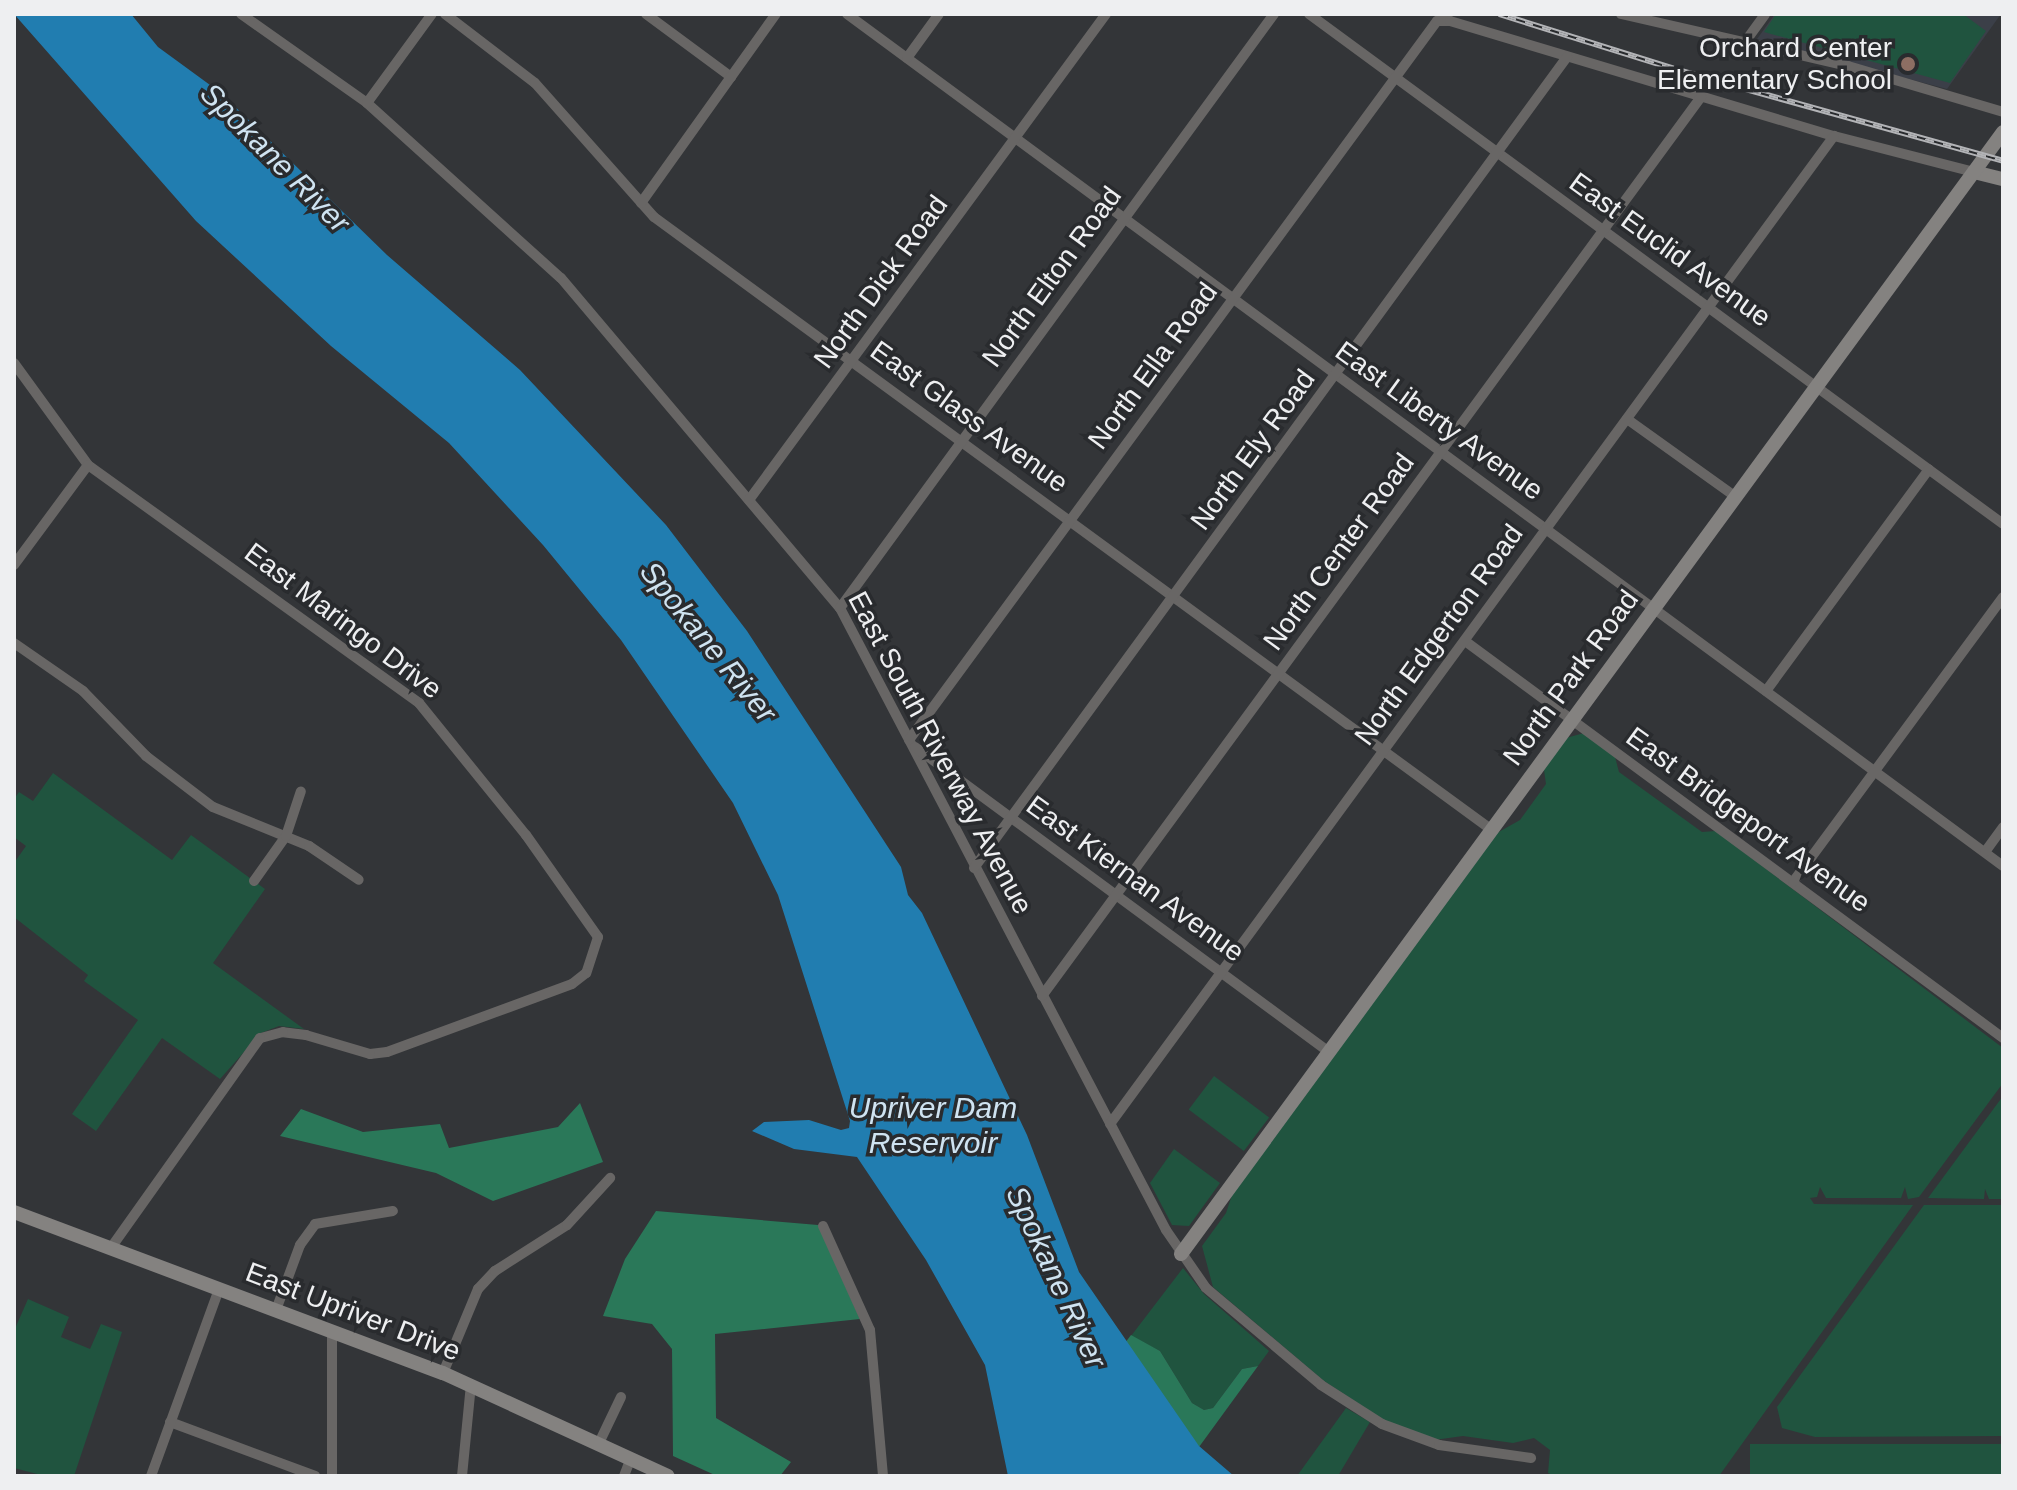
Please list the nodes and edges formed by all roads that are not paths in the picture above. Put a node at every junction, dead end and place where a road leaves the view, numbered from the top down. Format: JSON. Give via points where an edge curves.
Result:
{"nodes":[{"id":1,"x":241,"y":14,"type":"edge"},
{"id":2,"x":432,"y":14,"type":"edge"},
{"id":3,"x":445,"y":14,"type":"edge"},
{"id":4,"x":646,"y":14,"type":"edge"},
{"id":5,"x":776,"y":14,"type":"edge"},
{"id":6,"x":847,"y":14,"type":"edge"},
{"id":7,"x":939,"y":14,"type":"edge"},
{"id":8,"x":1106,"y":14,"type":"edge"},
{"id":9,"x":1274,"y":14,"type":"edge"},
{"id":10,"x":1309,"y":14,"type":"edge"},
{"id":11,"x":1621,"y":14,"type":"edge"},
{"id":12,"x":1765,"y":14,"type":"edge"},
{"id":13,"x":1745,"y":42,"type":"junction"},
{"id":14,"x":1567,"y":57,"type":"junction"},
{"id":15,"x":907,"y":58,"type":"junction"},
{"id":16,"x":731,"y":77,"type":"junction"},
{"id":17,"x":1395,"y":77,"type":"junction"},
{"id":18,"x":1701,"y":97,"type":"junction"},
{"id":19,"x":367,"y":103,"type":"junction"},
{"id":20,"x":2003,"y":112,"type":"edge"},
{"id":21,"x":2003,"y":132,"type":"edge"},
{"id":22,"x":1834,"y":136,"type":"junction"},
{"id":23,"x":1015,"y":139,"type":"junction"},
{"id":24,"x":1499,"y":154,"type":"junction"},
{"id":25,"x":1974,"y":172,"type":"junction"},
{"id":26,"x":2003,"y":179,"type":"edge"},
{"id":27,"x":641,"y":203,"type":"junction"},
{"id":28,"x":1123,"y":219,"type":"junction"},
{"id":29,"x":1605,"y":231,"type":"junction"},
{"id":30,"x":1232,"y":299,"type":"junction"},
{"id":31,"x":1708,"y":308,"type":"junction"},
{"id":32,"x":853,"y":362,"type":"junction"},
{"id":33,"x":14,"y":363,"type":"edge"},
{"id":34,"x":1337,"y":376,"type":"junction"},
{"id":35,"x":1816,"y":387,"type":"junction"},
{"id":36,"x":1627,"y":419,"type":"junction"},
{"id":37,"x":962,"y":442,"type":"junction"},
{"id":38,"x":1442,"y":453,"type":"junction"},
{"id":39,"x":88,"y":465,"type":"junction"},
{"id":40,"x":1929,"y":469,"type":"junction"},
{"id":41,"x":1736,"y":497,"type":"junction"},
{"id":42,"x":749,"y":500,"type":"junction"},
{"id":43,"x":1069,"y":521,"type":"junction"},
{"id":44,"x":2003,"y":524,"type":"edge"},
{"id":45,"x":1546,"y":529,"type":"junction"},
{"id":46,"x":14,"y":565,"type":"edge"},
{"id":47,"x":2003,"y":597,"type":"edge"},
{"id":48,"x":1174,"y":598,"type":"junction"},
{"id":49,"x":840,"y":608,"type":"junction"},
{"id":50,"x":1654,"y":609,"type":"junction"},
{"id":51,"x":1465,"y":641,"type":"junction"},
{"id":52,"x":14,"y":643,"type":"edge"},
{"id":53,"x":1279,"y":674,"type":"junction"},
{"id":54,"x":1766,"y":691,"type":"junction"},
{"id":55,"x":1572,"y":720,"type":"junction"},
{"id":56,"x":910,"y":743,"type":"junction"},
{"id":57,"x":1384,"y":751,"type":"junction"},
{"id":58,"x":1875,"y":771,"type":"junction"},
{"id":59,"x":301,"y":791,"type":"dead end"},
{"id":60,"x":1012,"y":819,"type":"junction"},
{"id":61,"x":2003,"y":827,"type":"edge"},
{"id":62,"x":1492,"y":830,"type":"junction"},
{"id":63,"x":286,"y":836,"type":"junction"},
{"id":64,"x":1985,"y":852,"type":"junction"},
{"id":65,"x":2003,"y":866,"type":"edge"},
{"id":66,"x":974,"y":868,"type":"junction"},
{"id":67,"x":359,"y":880,"type":"dead end"},
{"id":68,"x":254,"y":881,"type":"dead end"},
{"id":69,"x":1793,"y":882,"type":"junction"},
{"id":70,"x":1117,"y":896,"type":"junction"},
{"id":71,"x":1222,"y":973,"type":"junction"},
{"id":72,"x":1042,"y":996,"type":"junction"},
{"id":73,"x":2003,"y":1038,"type":"edge"},
{"id":74,"x":1329,"y":1052,"type":"junction"},
{"id":75,"x":1110,"y":1124,"type":"junction"},
{"id":76,"x":610,"y":1178,"type":"dead end"},
{"id":77,"x":393,"y":1211,"type":"dead end"},
{"id":78,"x":14,"y":1212,"type":"edge"},
{"id":79,"x":823,"y":1226,"type":"dead end"},
{"id":80,"x":111,"y":1248,"type":"junction"},
{"id":81,"x":1181,"y":1254,"type":"junction"},
{"id":82,"x":219,"y":1289,"type":"junction"},
{"id":83,"x":276,"y":1310,"type":"junction"},
{"id":84,"x":332,"y":1332,"type":"junction"},
{"id":85,"x":443,"y":1373,"type":"junction"},
{"id":86,"x":471,"y":1385,"type":"junction"},
{"id":87,"x":621,"y":1397,"type":"dead end"},
{"id":88,"x":170,"y":1422,"type":"junction"},
{"id":89,"x":599,"y":1443,"type":"junction"},
{"id":90,"x":631,"y":1458,"type":"junction"},
{"id":91,"x":1531,"y":1458,"type":"dead end"},
{"id":92,"x":151,"y":1476,"type":"edge"},
{"id":93,"x":315,"y":1476,"type":"edge"},
{"id":94,"x":332,"y":1476,"type":"edge"},
{"id":95,"x":462,"y":1476,"type":"edge"},
{"id":96,"x":624,"y":1476,"type":"edge"},
{"id":97,"x":668,"y":1476,"type":"edge"},
{"id":98,"x":883,"y":1476,"type":"edge"}],
"edges":[{"from":1,"to":19,"type":"street","name":"East South Riverway Avenue"},
{"from":2,"to":19,"type":"street"},
{"from":3,"to":27,"type":"street","name":"East Glass Avenue","via":[[545,93]]},
{"from":4,"to":16,"type":"street"},
{"from":5,"to":16,"type":"street"},
{"from":6,"to":15,"type":"street","name":"East Liberty Avenue"},
{"from":7,"to":15,"type":"street"},
{"from":8,"to":23,"type":"street","name":"North Dick Road"},
{"from":9,"to":28,"type":"street","name":"North Elton Road"},
{"from":10,"to":17,"type":"street","name":"East Euclid Avenue"},
{"from":11,"to":13,"type":"street"},
{"from":12,"to":13,"type":"street"},
{"from":13,"to":20,"type":"street"},
{"from":14,"to":17,"type":"street","name":"North Ella Road","via":[[1437,21]]},
{"from":14,"to":18,"type":"street"},
{"from":14,"to":24,"type":"street","name":"North Ely Road"},
{"from":15,"to":23,"type":"street","name":"East Liberty Avenue"},
{"from":16,"to":27,"type":"street"},
{"from":17,"to":24,"type":"street","name":"East Euclid Avenue"},
{"from":17,"to":30,"type":"street","name":"North Ella Road"},
{"from":18,"to":22,"type":"street"},
{"from":18,"to":29,"type":"street","name":"North Center Road"},
{"from":19,"to":42,"type":"street","name":"East South Riverway Avenue","via":[[561,278]]},
{"from":21,"to":25,"type":"street","name":"North Park Road"},
{"from":22,"to":25,"type":"street"},
{"from":22,"to":31,"type":"street","name":"North Edgerton Road"},
{"from":23,"to":28,"type":"street","name":"East Liberty Avenue"},
{"from":23,"to":32,"type":"street","name":"North Dick Road"},
{"from":24,"to":29,"type":"street","name":"East Euclid Avenue"},
{"from":24,"to":34,"type":"street","name":"North Ely Road"},
{"from":25,"to":26,"type":"street"},
{"from":25,"to":35,"type":"street","name":"North Park Road"},
{"from":27,"to":32,"type":"street","name":"East Glass Avenue"},
{"from":28,"to":30,"type":"street","name":"East Liberty Avenue"},
{"from":28,"to":37,"type":"street","name":"North Elton Road"},
{"from":29,"to":31,"type":"street","name":"East Euclid Avenue"},
{"from":29,"to":38,"type":"street","name":"North Center Road"},
{"from":30,"to":34,"type":"street","name":"East Liberty Avenue"},
{"from":30,"to":43,"type":"street","name":"North Ella Road"},
{"from":31,"to":35,"type":"street","name":"East Euclid Avenue"},
{"from":31,"to":36,"type":"street","name":"North Edgerton Road"},
{"from":32,"to":37,"type":"street","name":"East Glass Avenue"},
{"from":32,"to":42,"type":"street","name":"North Dick Road"},
{"from":33,"to":39,"type":"street","name":"East Maringo Drive"},
{"from":34,"to":38,"type":"street","name":"East Liberty Avenue"},
{"from":34,"to":48,"type":"street","name":"North Ely Road"},
{"from":35,"to":40,"type":"street","name":"East Euclid Avenue"},
{"from":35,"to":41,"type":"street","name":"North Park Road"},
{"from":36,"to":41,"type":"street"},
{"from":36,"to":45,"type":"street","name":"North Edgerton Road"},
{"from":37,"to":43,"type":"street","name":"East Glass Avenue"},
{"from":37,"to":49,"type":"street","name":"North Elton Road"},
{"from":38,"to":45,"type":"street","name":"East Liberty Avenue"},
{"from":38,"to":53,"type":"street","name":"North Center Road"},
{"from":39,"to":46,"type":"street"},
{"from":39,"to":80,"type":"street","name":"East Maringo Drive","via":[[419,703],[588,916],[598,937],[595,956],[572,984],[387,1052],[370,1054],[294,1033],[260,1038]]},
{"from":40,"to":44,"type":"street","name":"East Euclid Avenue"},
{"from":40,"to":54,"type":"street"},
{"from":41,"to":50,"type":"street","name":"North Park Road"},
{"from":42,"to":49,"type":"street","name":"East South Riverway Avenue"},
{"from":43,"to":48,"type":"street","name":"East Glass Avenue"},
{"from":43,"to":56,"type":"street","name":"North Ella Road"},
{"from":45,"to":50,"type":"street","name":"East Liberty Avenue"},
{"from":45,"to":51,"type":"street","name":"North Edgerton Road"},
{"from":47,"to":58,"type":"street"},
{"from":48,"to":53,"type":"street","name":"East Glass Avenue"},
{"from":48,"to":60,"type":"street","name":"North Ely Road"},
{"from":49,"to":56,"type":"street","name":"East South Riverway Avenue"},
{"from":50,"to":54,"type":"street","name":"East Liberty Avenue"},
{"from":50,"to":55,"type":"street","name":"North Park Road"},
{"from":51,"to":55,"type":"street","name":"East Bridgeport Avenue"},
{"from":51,"to":57,"type":"street","name":"North Edgerton Road"},
{"from":52,"to":63,"type":"street","via":[[83,691],[146,756],[213,807],[244,824]]},
{"from":53,"to":57,"type":"street","name":"East Glass Avenue"},
{"from":53,"to":70,"type":"street","name":"North Center Road"},
{"from":54,"to":58,"type":"street","name":"East Liberty Avenue"},
{"from":55,"to":62,"type":"street","name":"North Park Road"},
{"from":55,"to":69,"type":"street","name":"East Bridgeport Avenue"},
{"from":56,"to":60,"type":"street","name":"East Kiernan Avenue"},
{"from":56,"to":66,"type":"street","name":"East South Riverway Avenue"},
{"from":57,"to":62,"type":"street","name":"East Glass Avenue"},
{"from":57,"to":71,"type":"street","name":"North Edgerton Road"},
{"from":58,"to":64,"type":"street","name":"East Liberty Avenue"},
{"from":58,"to":69,"type":"street"},
{"from":59,"to":63,"type":"street"},
{"from":60,"to":66,"type":"street","name":"North Ely Road"},
{"from":60,"to":70,"type":"street","name":"East Kiernan Avenue"},
{"from":61,"to":64,"type":"street"},
{"from":62,"to":74,"type":"street","name":"North Park Road"},
{"from":63,"to":67,"type":"street"},
{"from":63,"to":68,"type":"street"},
{"from":64,"to":65,"type":"street","name":"East Liberty Avenue"},
{"from":66,"to":72,"type":"street","name":"East South Riverway Avenue"},
{"from":69,"to":73,"type":"street","name":"East Bridgeport Avenue"},
{"from":70,"to":71,"type":"street","name":"East Kiernan Avenue"},
{"from":70,"to":72,"type":"street","name":"North Center Road"},
{"from":71,"to":74,"type":"street","name":"East Kiernan Avenue"},
{"from":71,"to":75,"type":"street","name":"North Edgerton Road"},
{"from":72,"to":75,"type":"street","name":"East South Riverway Avenue"},
{"from":74,"to":81,"type":"street","name":"North Park Road"},
{"from":75,"to":81,"type":"street","name":"East South Riverway Avenue"},
{"from":76,"to":85,"type":"street","via":[[567,1225],[495,1271],[478,1289]]},
{"from":77,"to":83,"type":"street","via":[[315,1224],[300,1245]]},
{"from":78,"to":80,"type":"street","name":"East Upriver Drive"},
{"from":79,"to":98,"type":"street","via":[[870,1330]]},
{"from":80,"to":82,"type":"street","name":"East Upriver Drive"},
{"from":81,"to":91,"type":"street","name":"East South Riverway Avenue","via":[[1206,1288],[1245,1325],[1321,1385],[1382,1424],[1439,1445]]},
{"from":82,"to":83,"type":"street","name":"East Upriver Drive"},
{"from":82,"to":88,"type":"street"},
{"from":83,"to":84,"type":"street","name":"East Upriver Drive"},
{"from":84,"to":85,"type":"street","name":"East Upriver Drive"},
{"from":84,"to":94,"type":"street"},
{"from":85,"to":86,"type":"street","name":"East Upriver Drive"},
{"from":86,"to":89,"type":"street","name":"East Upriver Drive"},
{"from":86,"to":95,"type":"street"},
{"from":87,"to":89,"type":"street"},
{"from":88,"to":92,"type":"street"},
{"from":88,"to":93,"type":"street"},
{"from":89,"to":90,"type":"street","name":"East Upriver Drive"},
{"from":90,"to":96,"type":"street"},
{"from":90,"to":97,"type":"street","name":"East Upriver Drive"}]}
